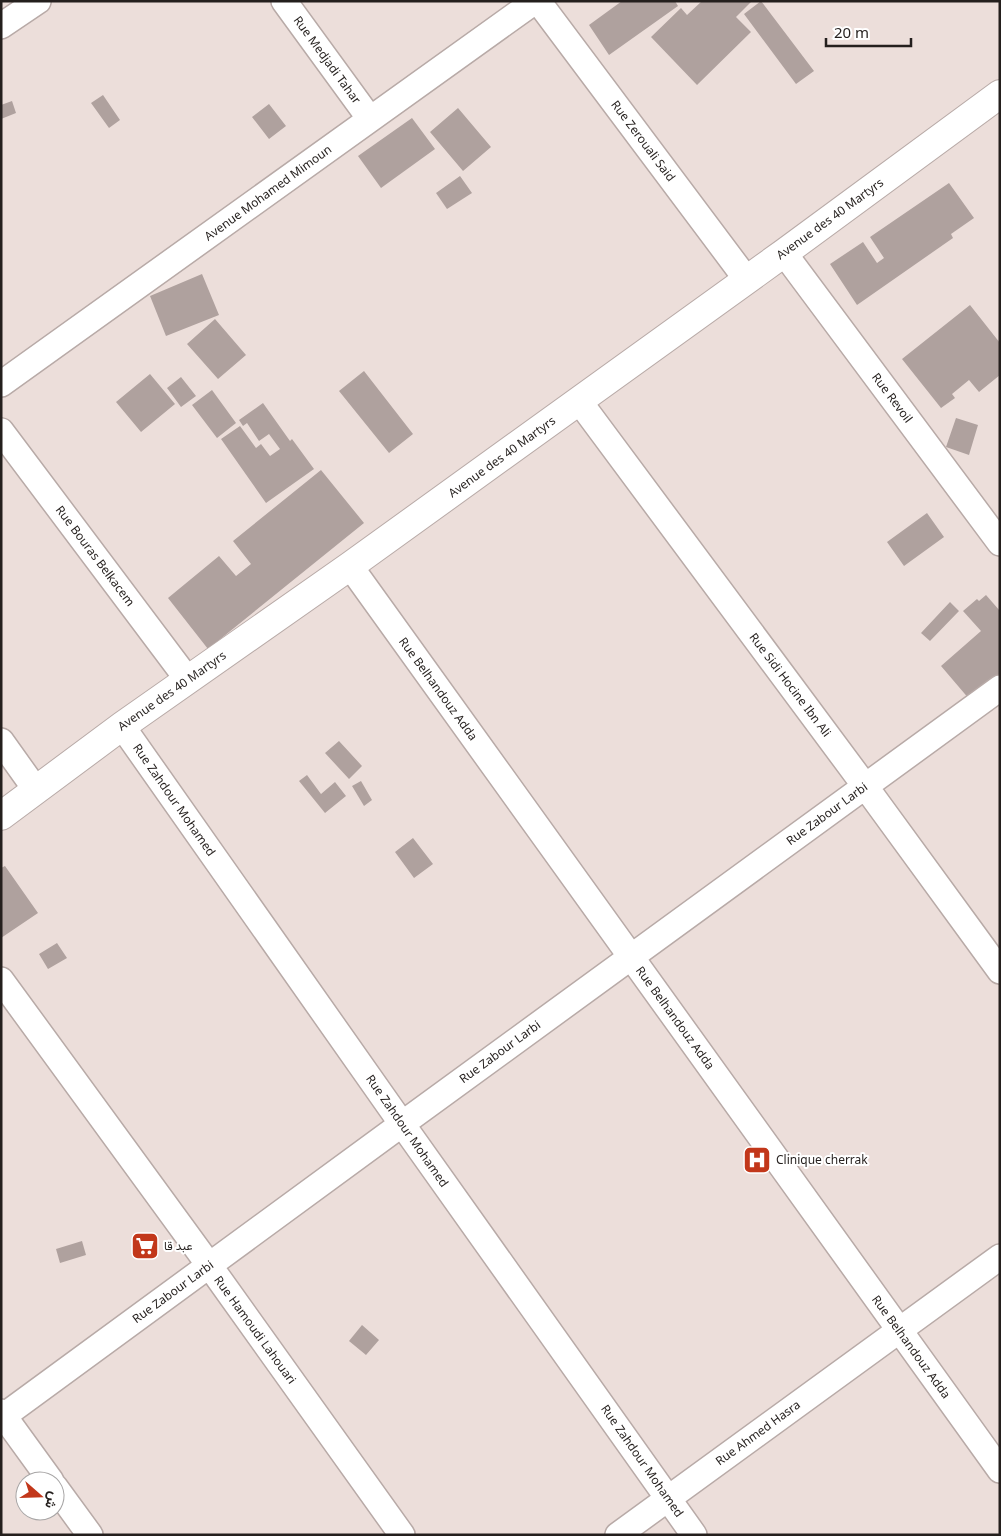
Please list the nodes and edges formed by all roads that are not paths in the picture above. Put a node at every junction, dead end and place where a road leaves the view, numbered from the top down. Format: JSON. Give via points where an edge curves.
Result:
{"nodes":[{"id":1,"x":38,"y":1,"type":"edge"},
{"id":2,"x":284,"y":1,"type":"edge"},
{"id":3,"x":537,"y":1,"type":"edge"},
{"id":4,"x":1,"y":26,"type":"edge"},
{"id":5,"x":1000,"y":94,"type":"edge"},
{"id":6,"x":370,"y":119,"type":"junction"},
{"id":7,"x":784,"y":253,"type":"junction"},
{"id":8,"x":747,"y":280,"type":"junction"},
{"id":9,"x":1,"y":384,"type":"edge"},
{"id":10,"x":579,"y":401,"type":"junction"},
{"id":11,"x":1,"y":431,"type":"edge"},
{"id":12,"x":1000,"y":543,"type":"edge"},
{"id":13,"x":350,"y":566,"type":"junction"},
{"id":14,"x":188,"y":680,"type":"junction"},
{"id":15,"x":1000,"y":688,"type":"edge"},
{"id":16,"x":122,"y":726,"type":"junction"},
{"id":17,"x":1,"y":741,"type":"edge"},
{"id":18,"x":865,"y":786,"type":"junction"},
{"id":19,"x":36,"y":790,"type":"junction"},
{"id":20,"x":1,"y":816,"type":"edge"},
{"id":21,"x":631,"y":957,"type":"junction"},
{"id":22,"x":1000,"y":971,"type":"edge"},
{"id":23,"x":1,"y":980,"type":"edge"},
{"id":24,"x":402,"y":1124,"type":"junction"},
{"id":25,"x":1000,"y":1257,"type":"edge"},
{"id":26,"x":209,"y":1265,"type":"junction"},
{"id":27,"x":898,"y":1330,"type":"junction"},
{"id":28,"x":2,"y":1415,"type":"edge"},
{"id":29,"x":1000,"y":1470,"type":"edge"},
{"id":30,"x":44,"y":1471,"type":"edge"},
{"id":31,"x":668,"y":1499,"type":"junction"},
{"id":32,"x":65,"y":1501,"type":"edge"},
{"id":33,"x":90,"y":1535,"type":"edge"},
{"id":34,"x":402,"y":1535,"type":"edge"},
{"id":35,"x":618,"y":1535,"type":"edge"},
{"id":36,"x":694,"y":1535,"type":"edge"}],
"edges":[{"from":1,"to":4,"type":"street"},
{"from":2,"to":6,"type":"street","name":"Rue Medjadi Tahar"},
{"from":3,"to":6,"type":"street","name":"Avenue Mohamed Mimoun"},
{"from":3,"to":8,"type":"street","name":"Rue Zerouali Said"},
{"from":5,"to":7,"type":"main road","name":"Avenue des 40 Martyrs"},
{"from":6,"to":9,"type":"street","name":"Avenue Mohamed Mimoun"},
{"from":7,"to":8,"type":"main road","name":"Avenue des 40 Martyrs"},
{"from":7,"to":12,"type":"street","name":"Rue Revoil"},
{"from":8,"to":10,"type":"main road","name":"Avenue des 40 Martyrs"},
{"from":10,"to":13,"type":"main road","name":"Avenue des 40 Martyrs"},
{"from":10,"to":18,"type":"street","name":"Rue Sidi Hocine Ibn Ali"},
{"from":11,"to":14,"type":"street","name":"Rue Bouras Belkacem"},
{"from":13,"to":14,"type":"main road","name":"Avenue des 40 Martyrs"},
{"from":13,"to":21,"type":"street","name":"Rue Belhandouz Adda"},
{"from":14,"to":16,"type":"main road","name":"Avenue des 40 Martyrs"},
{"from":15,"to":18,"type":"street","name":"Rue Zabour Larbi"},
{"from":16,"to":19,"type":"main road","name":"Avenue des 40 Martyrs"},
{"from":16,"to":24,"type":"street","name":"Rue Zahdour Mohamed"},
{"from":17,"to":19,"type":"street"},
{"from":18,"to":21,"type":"street","name":"Rue Zabour Larbi"},
{"from":18,"to":22,"type":"street","name":"Rue Sidi Hocine Ibn Ali"},
{"from":19,"to":20,"type":"main road","name":"Avenue des 40 Martyrs"},
{"from":21,"to":24,"type":"street","name":"Rue Zabour Larbi"},
{"from":21,"to":27,"type":"street","name":"Rue Belhandouz Adda"},
{"from":23,"to":26,"type":"street","name":"Rue Hamoudi Lahouari"},
{"from":24,"to":26,"type":"street","name":"Rue Zabour Larbi"},
{"from":24,"to":31,"type":"street","name":"Rue Zahdour Mohamed"},
{"from":25,"to":27,"type":"street","name":"Rue Ahmed Hasra"},
{"from":26,"to":28,"type":"street","name":"Rue Zabour Larbi"},
{"from":26,"to":34,"type":"street","name":"Rue Hamoudi Lahouari"},
{"from":27,"to":29,"type":"street","name":"Rue Belhandouz Adda"},
{"from":27,"to":31,"type":"street","name":"Rue Ahmed Hasra"},
{"from":28,"to":30,"type":"street"},
{"from":31,"to":35,"type":"street","name":"Rue Ahmed Hasra"},
{"from":31,"to":36,"type":"street","name":"Rue Zahdour Mohamed"},
{"from":32,"to":33,"type":"street"}]}
